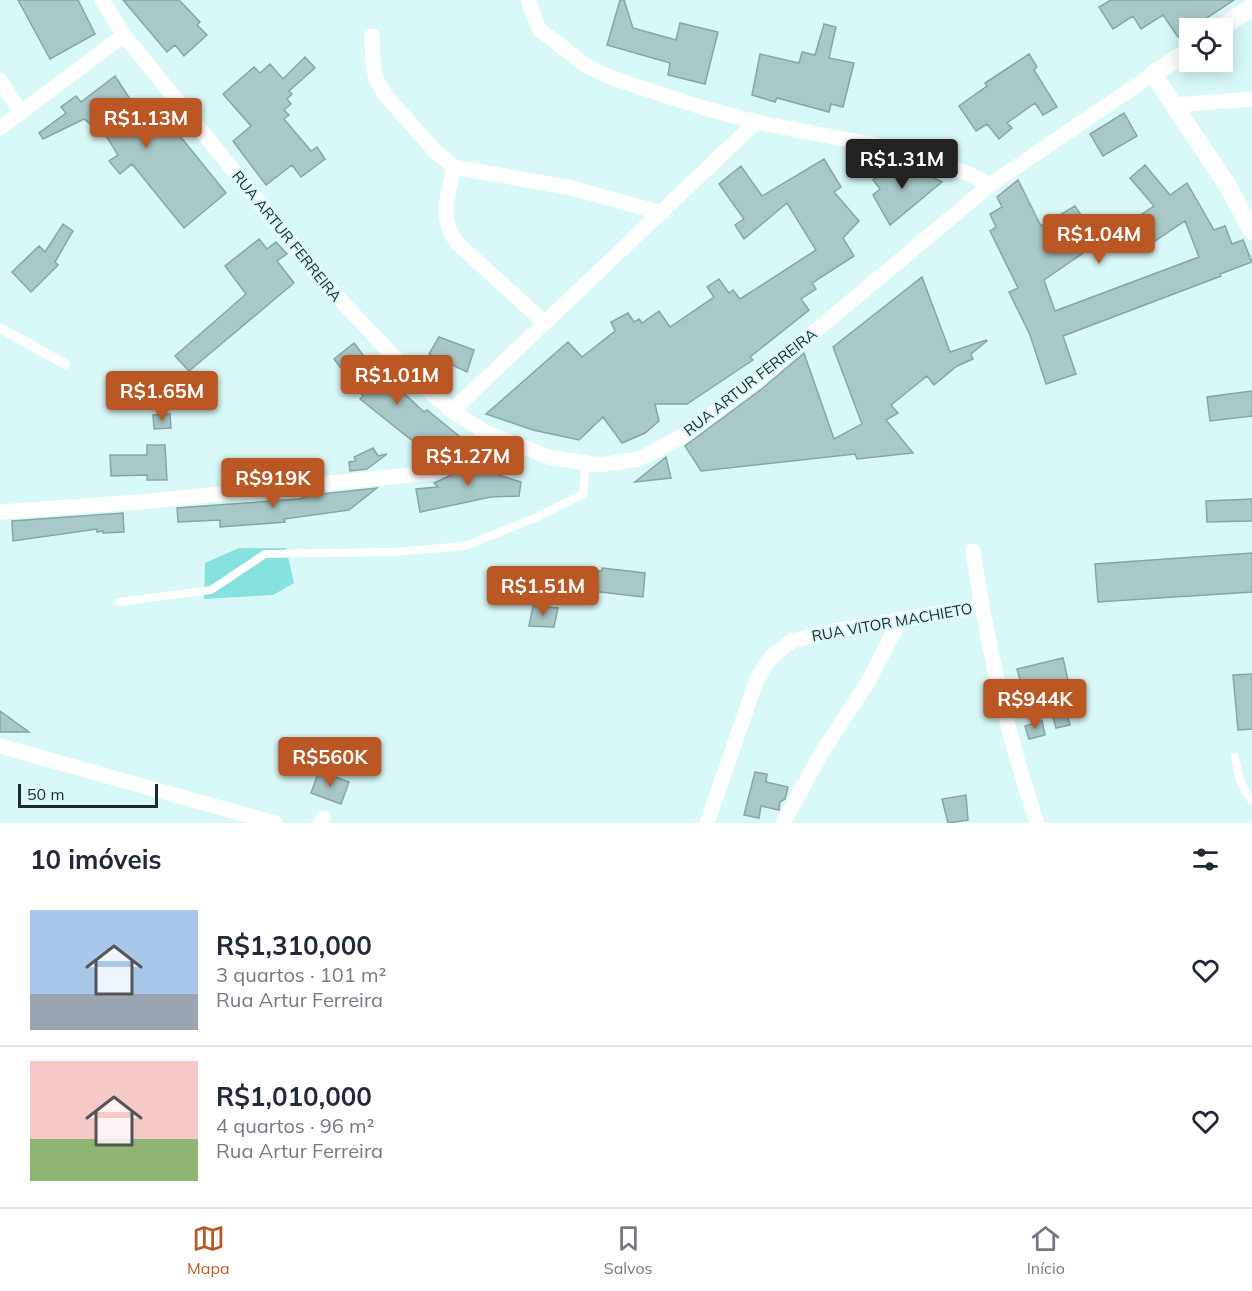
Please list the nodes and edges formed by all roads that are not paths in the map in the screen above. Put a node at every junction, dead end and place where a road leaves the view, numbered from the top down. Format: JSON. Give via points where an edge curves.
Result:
{"nodes":[{"id":1,"x":102,"y":0,"type":"edge"},
{"id":2,"x":528,"y":0,"type":"edge"},
{"id":3,"x":1252,"y":7,"type":"edge"},
{"id":4,"x":1233,"y":20,"type":"edge"},
{"id":5,"x":124,"y":35,"type":"junction"},
{"id":6,"x":372,"y":36,"type":"dead end"},
{"id":7,"x":1179,"y":57,"type":"edge"},
{"id":8,"x":1153,"y":74,"type":"junction"},
{"id":9,"x":0,"y":80,"type":"edge"},
{"id":10,"x":1252,"y":99,"type":"edge"},
{"id":11,"x":1175,"y":105,"type":"junction"},
{"id":12,"x":21,"y":113,"type":"junction"},
{"id":13,"x":756,"y":122,"type":"junction"},
{"id":14,"x":0,"y":128,"type":"edge"},
{"id":15,"x":454,"y":167,"type":"junction"},
{"id":16,"x":990,"y":185,"type":"junction"},
{"id":17,"x":662,"y":213,"type":"junction"},
{"id":18,"x":1252,"y":231,"type":"edge"},
{"id":19,"x":545,"y":323,"type":"junction"},
{"id":20,"x":0,"y":328,"type":"edge"},
{"id":21,"x":64,"y":364,"type":"dead end"},
{"id":22,"x":452,"y":411,"type":"junction"},
{"id":23,"x":487,"y":434,"type":"junction"},
{"id":24,"x":586,"y":463,"type":"junction"},
{"id":25,"x":0,"y":512,"type":"edge"},
{"id":26,"x":973,"y":551,"type":"dead end"},
{"id":27,"x":119,"y":602,"type":"dead end"},
{"id":28,"x":981,"y":606,"type":"junction"},
{"id":29,"x":900,"y":619,"type":"junction"},
{"id":30,"x":0,"y":746,"type":"edge"},
{"id":31,"x":1235,"y":757,"type":"dead end"},
{"id":32,"x":1252,"y":801,"type":"edge"},
{"id":33,"x":275,"y":823,"type":"edge"},
{"id":34,"x":707,"y":823,"type":"edge"},
{"id":35,"x":783,"y":823,"type":"edge"},
{"id":36,"x":1037,"y":823,"type":"edge"}],
"edges":[{"from":1,"to":5,"type":"street","name":"RUA ARTUR FERREIRA"},
{"from":2,"to":13,"type":"street","via":[[539,29],[588,67],[639,87]]},
{"from":3,"to":4,"type":"street"},
{"from":5,"to":12,"type":"street"},
{"from":5,"to":22,"type":"street","name":"RUA ARTUR FERREIRA","via":[[325,284],[382,346]]},
{"from":6,"to":15,"type":"street","via":[[376,79],[386,96]]},
{"from":7,"to":8,"type":"street","name":"RUA ARTUR FERREIRA"},
{"from":8,"to":11,"type":"street"},
{"from":8,"to":16,"type":"street","name":"RUA ARTUR FERREIRA"},
{"from":9,"to":12,"type":"street"},
{"from":10,"to":11,"type":"street"},
{"from":11,"to":18,"type":"street"},
{"from":12,"to":14,"type":"street"},
{"from":13,"to":16,"type":"street","via":[[898,150]]},
{"from":13,"to":17,"type":"street"},
{"from":15,"to":17,"type":"street","via":[[572,188]]},
{"from":15,"to":19,"type":"street","via":[[445,209],[449,232]]},
{"from":16,"to":24,"type":"street","name":"RUA ARTUR FERREIRA","via":[[757,380],[683,436],[639,459]]},
{"from":17,"to":19,"type":"street"},
{"from":19,"to":22,"type":"street"},
{"from":20,"to":21,"type":"street"},
{"from":22,"to":23,"type":"street","name":"RUA ARTUR FERREIRA"},
{"from":23,"to":24,"type":"street","name":"RUA ARTUR FERREIRA","via":[[549,457]]},
{"from":23,"to":25,"type":"street","via":[[452,465],[430,473]]},
{"from":24,"to":27,"type":"lane","via":[[583,494],[536,518],[465,546],[392,552],[266,554],[211,590]]},
{"from":26,"to":28,"type":"street"},
{"from":28,"to":29,"type":"street","name":"RUA VITOR MACHIETO"},
{"from":28,"to":36,"type":"street","via":[[1019,769]]},
{"from":29,"to":34,"type":"street","name":"RUA VITOR MACHIETO","via":[[792,641],[771,657],[757,679]]},
{"from":29,"to":35,"type":"street","via":[[868,682],[822,752]]},
{"from":30,"to":33,"type":"street"},
{"from":31,"to":32,"type":"lane","via":[[1239,777]]}]}
